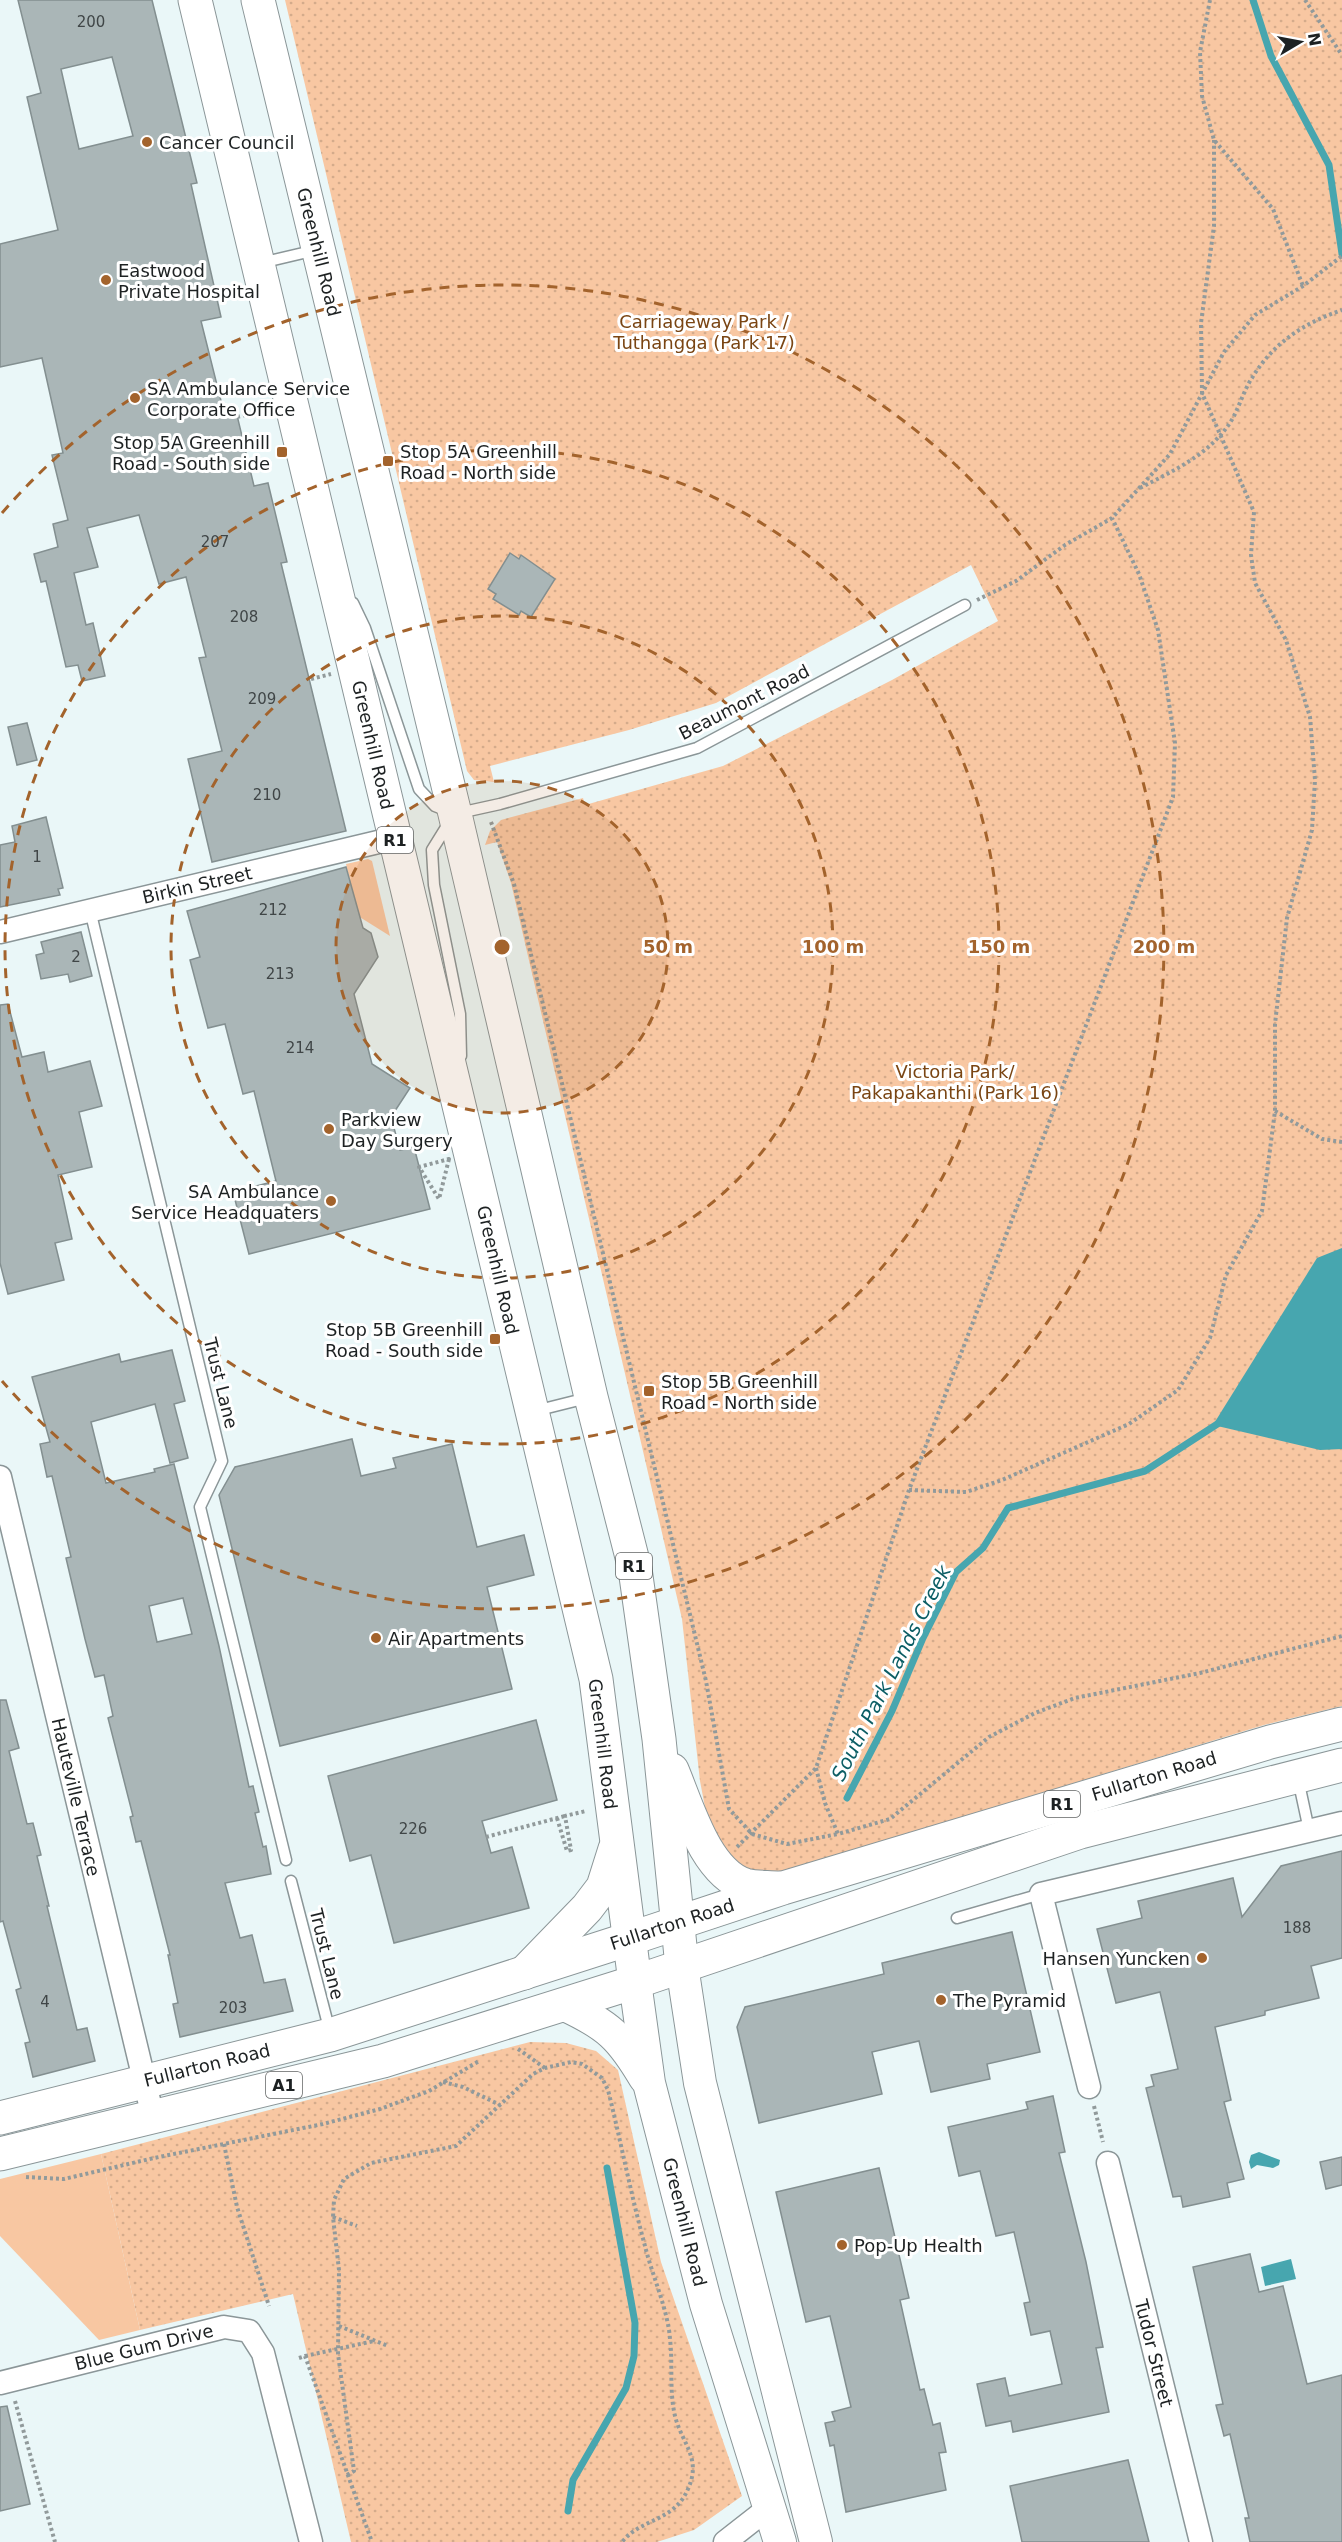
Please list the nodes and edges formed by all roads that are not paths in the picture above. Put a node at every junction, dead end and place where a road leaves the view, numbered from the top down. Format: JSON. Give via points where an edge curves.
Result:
{"nodes":[{"id":1,"x":195,"y":0,"type":"edge"},
{"id":2,"x":258,"y":0,"type":"edge"},
{"id":3,"x":318,"y":250,"type":"junction"},
{"id":4,"x":258,"y":264,"type":"junction"},
{"id":5,"x":326,"y":548,"type":"junction"},
{"id":6,"x":965,"y":605,"type":"road end"},
{"id":7,"x":471,"y":811,"type":"junction"},
{"id":8,"x":395,"y":838,"type":"junction"},
{"id":9,"x":90,"y":910,"type":"junction"},
{"id":10,"x":0,"y":932,"type":"edge"},
{"id":11,"x":463,"y":1122,"type":"junction"},
{"id":12,"x":591,"y":1397,"type":"junction"},
{"id":13,"x":532,"y":1412,"type":"junction"},
{"id":14,"x":0,"y":1478,"type":"edge"},
{"id":15,"x":1342,"y":1724,"type":"edge"},
{"id":16,"x":659,"y":1739,"type":"junction"},
{"id":17,"x":1342,"y":1765,"type":"edge"},
{"id":18,"x":1297,"y":1775,"type":"junction"},
{"id":19,"x":1342,"y":1823,"type":"edge"},
{"id":20,"x":1309,"y":1830,"type":"junction"},
{"id":21,"x":616,"y":1846,"type":"junction"},
{"id":22,"x":286,"y":1860,"type":"dead end"},
{"id":23,"x":291,"y":1881,"type":"dead end"},
{"id":24,"x":783,"y":1888,"type":"junction"},
{"id":25,"x":1041,"y":1894,"type":"junction"},
{"id":26,"x":957,"y":1918,"type":"dead end"},
{"id":27,"x":677,"y":1923,"type":"junction"},
{"id":28,"x":629,"y":1939,"type":"junction"},
{"id":29,"x":682,"y":1966,"type":"junction"},
{"id":30,"x":524,"y":1973,"type":"junction"},
{"id":31,"x":635,"y":1982,"type":"junction"},
{"id":32,"x":565,"y":2005,"type":"junction"},
{"id":33,"x":330,"y":2035,"type":"junction"},
{"id":34,"x":144,"y":2080,"type":"junction"},
{"id":35,"x":649,"y":2084,"type":"junction"},
{"id":36,"x":1089,"y":2087,"type":"road end"},
{"id":37,"x":153,"y":2117,"type":"junction"},
{"id":38,"x":0,"y":2118,"type":"edge"},
{"id":39,"x":1108,"y":2163,"type":"road end"},
{"id":40,"x":11,"y":2166,"type":"edge"},
{"id":41,"x":4,"y":2382,"type":"edge"},
{"id":42,"x":771,"y":2506,"type":"junction"},
{"id":43,"x":727,"y":2540,"type":"edge"},
{"id":44,"x":311,"y":2542,"type":"edge"},
{"id":45,"x":780,"y":2542,"type":"edge"},
{"id":46,"x":816,"y":2542,"type":"edge"},
{"id":47,"x":1201,"y":2542,"type":"edge"}],
"edges":[{"from":1,"to":4,"type":"main road","name":"Greenhill Road","number":"R1"},
{"from":2,"to":3,"type":"main road","name":"Greenhill Road","number":"R1"},
{"from":3,"to":4,"type":"lane"},
{"from":3,"to":7,"type":"main road","name":"Greenhill Road","number":"R1"},
{"from":4,"to":5,"type":"main road","name":"Greenhill Road","number":"R1"},
{"from":5,"to":7,"type":"lane","via":[[365,628],[419,789],[435,806]]},
{"from":5,"to":8,"type":"main road","name":"Greenhill Road","number":"R1"},
{"from":6,"to":7,"type":"lane","name":"Beaumont Road","via":[[697,748]]},
{"from":7,"to":11,"type":"lane","via":[[441,832],[432,850],[434,885],[460,1014]]},
{"from":7,"to":12,"type":"main road","name":"Greenhill Road","number":"R1"},
{"from":8,"to":9,"type":"street","name":"Birkin Street"},
{"from":8,"to":11,"type":"main road","name":"Greenhill Road","number":"R1"},
{"from":9,"to":10,"type":"street","name":"Birkin Street"},
{"from":9,"to":22,"type":"lane","name":"Trust Lane","via":[[222,1461],[200,1507]]},
{"from":11,"to":13,"type":"main road","name":"Greenhill Road","number":"R1"},
{"from":12,"to":13,"type":"lane"},
{"from":12,"to":16,"type":"main road","name":"Greenhill Road","number":"R1","via":[[635,1569]]},
{"from":13,"to":21,"type":"main road","name":"Greenhill Road","number":"R1","via":[[596,1679]]},
{"from":14,"to":34,"type":"street","name":"Hauteville Terrace"},
{"from":15,"to":24,"type":"main road","name":"Fullarton Road","number":"R1"},
{"from":16,"to":24,"type":"main road","number":"R1","via":[[706,1853],[745,1885]]},
{"from":16,"to":27,"type":"main road","name":"Greenhill Road"},
{"from":17,"to":18,"type":"main road","name":"Fullarton Road","number":"R1"},
{"from":18,"to":20,"type":"lane"},
{"from":18,"to":29,"type":"main road","name":"Fullarton Road","number":"R1","via":[[1080,1832]]},
{"from":19,"to":20,"type":"street"},
{"from":20,"to":25,"type":"street"},
{"from":21,"to":28,"type":"main road","name":"Greenhill Road","number":"R1"},
{"from":21,"to":30,"type":"main road","via":[[603,1887],[558,1941]]},
{"from":23,"to":33,"type":"lane","name":"Trust Lane"},
{"from":24,"to":27,"type":"main road","name":"Fullarton Road","number":"R1"},
{"from":25,"to":26,"type":"lane"},
{"from":25,"to":36,"type":"street"},
{"from":27,"to":28,"type":"main road","name":"Fullarton Road","number":"A1"},
{"from":27,"to":29,"type":"main road","name":"Greenhill Road"},
{"from":28,"to":30,"type":"main road","name":"Fullarton Road","number":"A1"},
{"from":28,"to":31,"type":"main road","name":"Greenhill Road","number":"R1"},
{"from":29,"to":31,"type":"main road","name":"Fullarton Road","number":"R1"},
{"from":29,"to":46,"type":"main road","name":"Greenhill Road","via":[[700,2083]]},
{"from":30,"to":33,"type":"main road","name":"Fullarton Road","number":"A1"},
{"from":31,"to":32,"type":"main road","name":"Fullarton Road","number":"A1"},
{"from":31,"to":35,"type":"main road","name":"Greenhill Road"},
{"from":32,"to":35,"type":"main road","via":[[611,2030]]},
{"from":32,"to":37,"type":"main road","name":"Fullarton Road","number":"A1","via":[[383,2061]]},
{"from":33,"to":34,"type":"main road","name":"Fullarton Road","number":"A1"},
{"from":34,"to":37,"type":"street","name":"Hauteville Terrace"},
{"from":34,"to":38,"type":"main road","name":"Fullarton Road","number":"A1"},
{"from":35,"to":42,"type":"main road","name":"Greenhill Road","via":[[706,2304]]},
{"from":37,"to":40,"type":"main road","name":"Fullarton Road","number":"A1"},
{"from":39,"to":47,"type":"street","name":"Tudor Street"},
{"from":41,"to":44,"type":"street","name":"Blue Gum Drive","via":[[224,2327],[249,2331],[263,2354]]},
{"from":42,"to":43,"type":"street"},
{"from":42,"to":45,"type":"main road","name":"Greenhill Road"}]}
